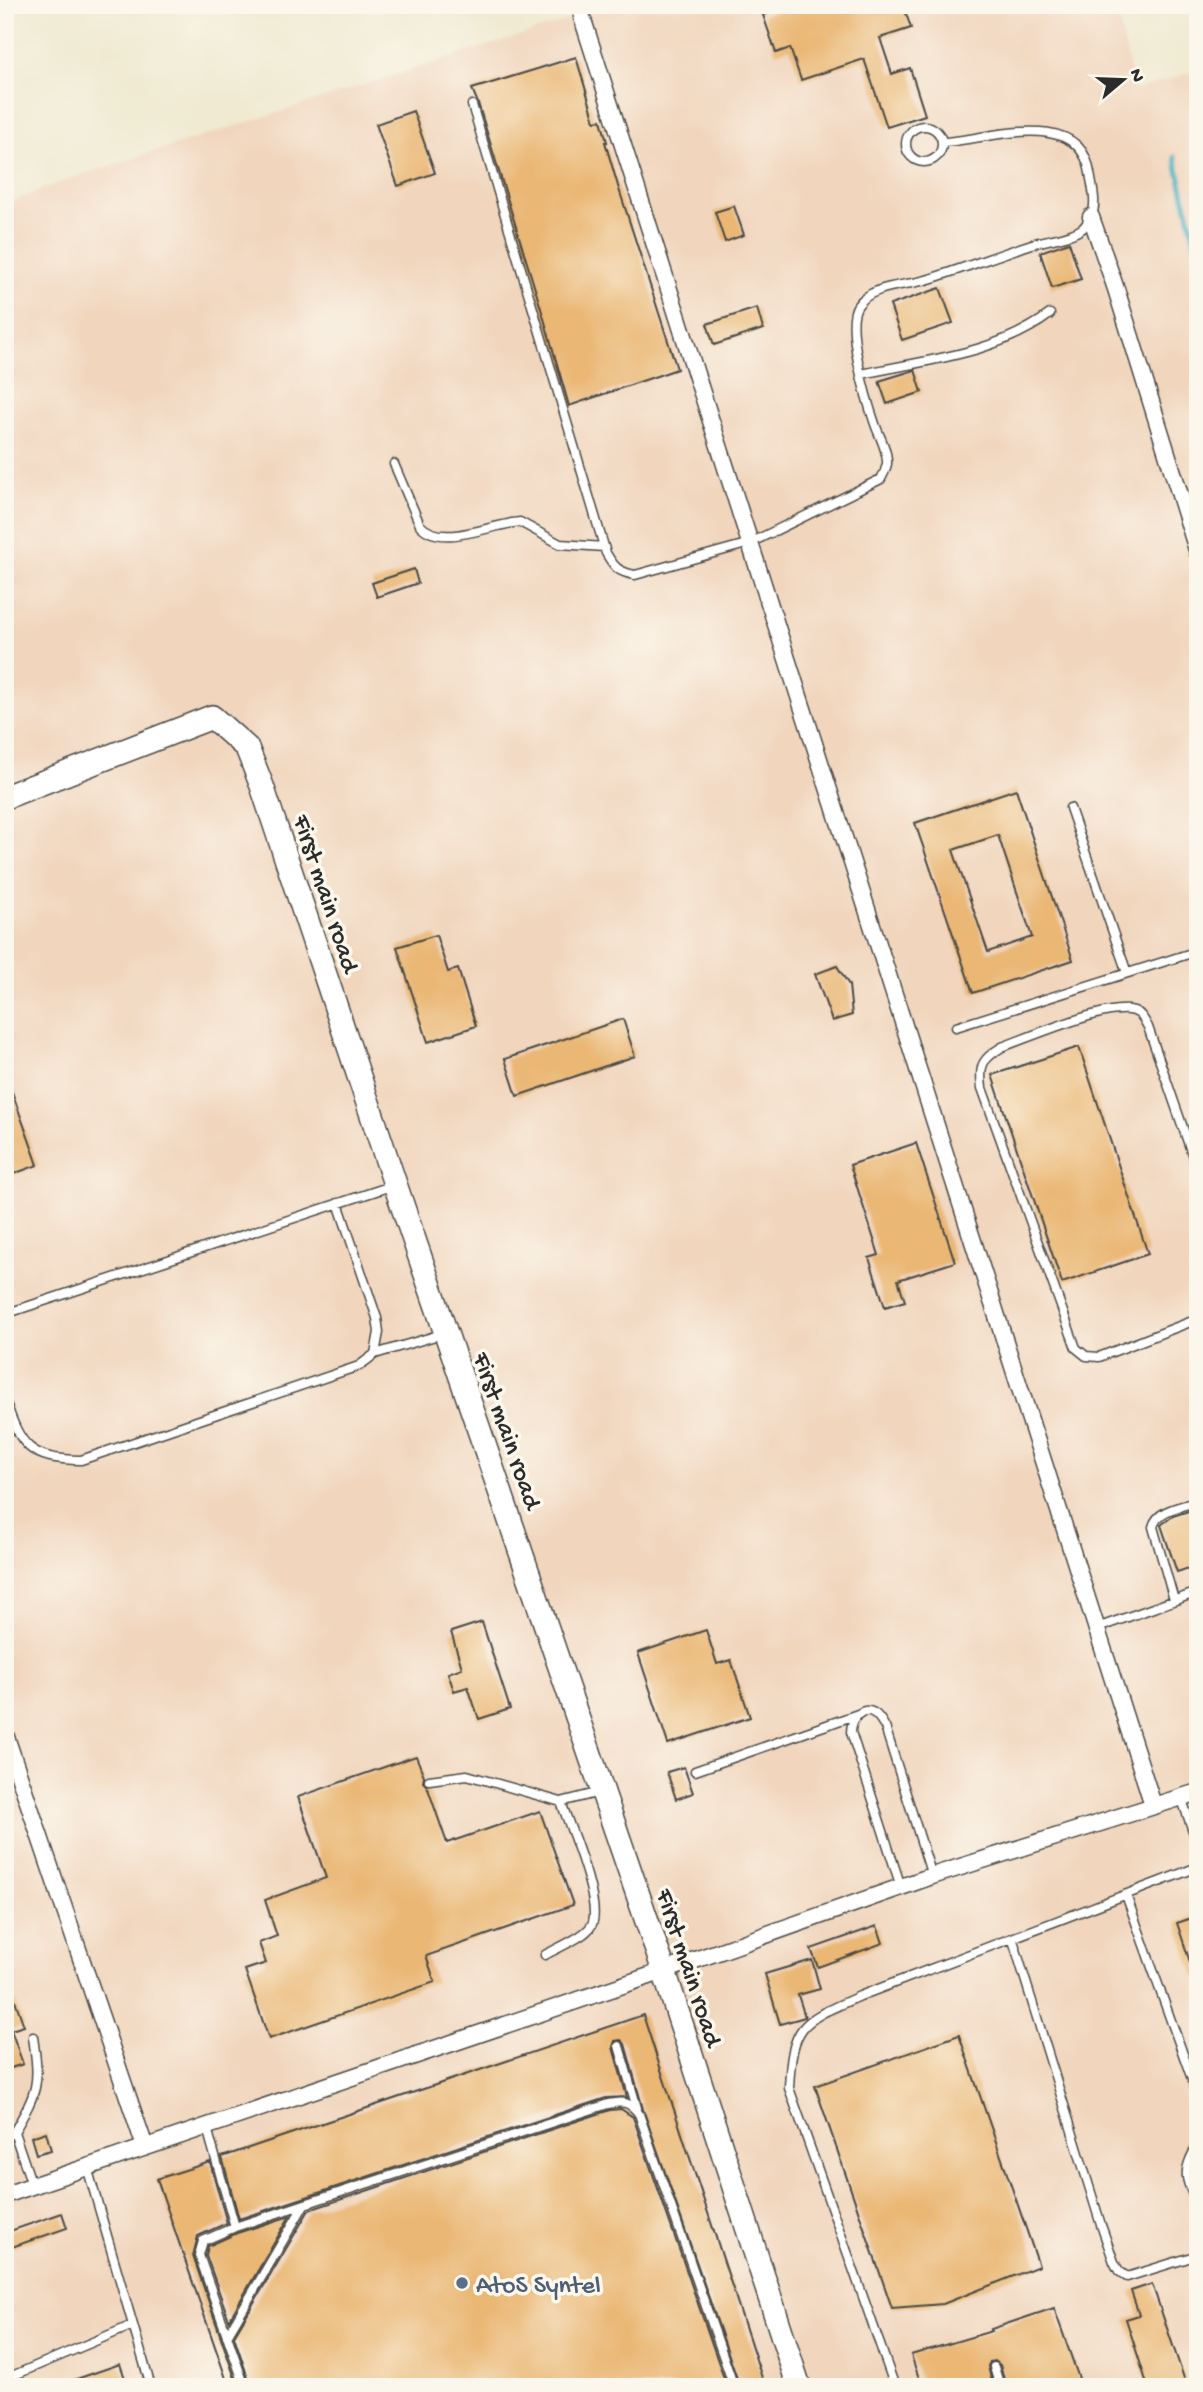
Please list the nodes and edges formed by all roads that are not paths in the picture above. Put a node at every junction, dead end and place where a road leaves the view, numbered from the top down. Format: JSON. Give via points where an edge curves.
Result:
{"nodes":[{"id":1,"x":582,"y":18,"type":"dead end"},
{"id":2,"x":472,"y":105,"type":"dead end"},
{"id":3,"x":943,"y":142,"type":"junction"},
{"id":4,"x":1091,"y":217,"type":"junction"},
{"id":5,"x":1050,"y":314,"type":"dead end"},
{"id":6,"x":862,"y":374,"type":"junction"},
{"id":7,"x":394,"y":464,"type":"dead end"},
{"id":8,"x":750,"y":544,"type":"junction"},
{"id":9,"x":604,"y":547,"type":"junction"},
{"id":10,"x":1198,"y":553,"type":"edge"},
{"id":11,"x":5,"y":797,"type":"edge"},
{"id":12,"x":1070,"y":808,"type":"dead end"},
{"id":13,"x":1198,"y":951,"type":"edge"},
{"id":14,"x":1127,"y":973,"type":"junction"},
{"id":15,"x":956,"y":1027,"type":"dead end"},
{"id":16,"x":1198,"y":1171,"type":"edge"},
{"id":17,"x":395,"y":1184,"type":"junction"},
{"id":18,"x":338,"y":1203,"type":"junction"},
{"id":19,"x":5,"y":1314,"type":"edge"},
{"id":20,"x":1198,"y":1319,"type":"edge"},
{"id":21,"x":446,"y":1333,"type":"junction"},
{"id":22,"x":375,"y":1354,"type":"junction"},
{"id":23,"x":5,"y":1400,"type":"edge"},
{"id":24,"x":1198,"y":1502,"type":"edge"},
{"id":25,"x":1198,"y":1592,"type":"edge"},
{"id":26,"x":1174,"y":1600,"type":"junction"},
{"id":27,"x":1097,"y":1628,"type":"junction"},
{"id":28,"x":858,"y":1714,"type":"junction"},
{"id":29,"x":5,"y":1734,"type":"edge"},
{"id":30,"x":695,"y":1771,"type":"dead end"},
{"id":31,"x":429,"y":1780,"type":"dead end"},
{"id":32,"x":603,"y":1791,"type":"junction"},
{"id":33,"x":1198,"y":1792,"type":"edge"},
{"id":34,"x":1181,"y":1797,"type":"junction"},
{"id":35,"x":561,"y":1802,"type":"junction"},
{"id":36,"x":1153,"y":1805,"type":"junction"},
{"id":37,"x":1198,"y":1845,"type":"edge"},
{"id":38,"x":1198,"y":1867,"type":"edge"},
{"id":39,"x":932,"y":1876,"type":"junction"},
{"id":40,"x":901,"y":1887,"type":"junction"},
{"id":41,"x":1126,"y":1895,"type":"junction"},
{"id":42,"x":1013,"y":1940,"type":"junction"},
{"id":43,"x":545,"y":1955,"type":"dead end"},
{"id":44,"x":672,"y":1968,"type":"junction"},
{"id":45,"x":33,"y":2037,"type":"dead end"},
{"id":46,"x":619,"y":2046,"type":"dead end"},
{"id":47,"x":1198,"y":2096,"type":"edge"},
{"id":48,"x":639,"y":2114,"type":"junction"},
{"id":49,"x":207,"y":2128,"type":"junction"},
{"id":50,"x":9,"y":2133,"type":"edge"},
{"id":51,"x":1198,"y":2143,"type":"edge"},
{"id":52,"x":145,"y":2147,"type":"junction"},
{"id":53,"x":87,"y":2167,"type":"junction"},
{"id":54,"x":32,"y":2185,"type":"junction"},
{"id":55,"x":5,"y":2195,"type":"edge"},
{"id":56,"x":304,"y":2204,"type":"junction"},
{"id":57,"x":1198,"y":2205,"type":"edge"},
{"id":58,"x":234,"y":2227,"type":"junction"},
{"id":59,"x":1198,"y":2255,"type":"edge"},
{"id":60,"x":133,"y":2325,"type":"junction"},
{"id":61,"x":227,"y":2336,"type":"junction"},
{"id":62,"x":994,"y":2367,"type":"dead end"},
{"id":63,"x":5,"y":2379,"type":"edge"},
{"id":64,"x":151,"y":2387,"type":"edge"},
{"id":65,"x":245,"y":2387,"type":"edge"},
{"id":66,"x":734,"y":2387,"type":"edge"},
{"id":67,"x":799,"y":2387,"type":"edge"},
{"id":68,"x":895,"y":2387,"type":"edge"},
{"id":69,"x":1000,"y":2387,"type":"edge"}],
"edges":[{"from":1,"to":8,"type":"street"},
{"from":2,"to":9,"type":"lane"},
{"from":3,"to":3,"type":"lane","via":[[942,152],[926,163],[909,155],[906,146],[907,136],[923,125],[932,126]]},
{"from":3,"to":4,"type":"lane","via":[[1026,131],[1065,137],[1086,157],[1095,206]]},
{"from":4,"to":6,"type":"lane","via":[[1084,228],[1057,238],[865,298],[853,314],[854,345]]},
{"from":4,"to":10,"type":"street"},
{"from":5,"to":6,"type":"lane","via":[[1031,328],[991,345]]},
{"from":6,"to":8,"type":"lane","via":[[886,454],[881,479]]},
{"from":7,"to":9,"type":"lane","via":[[419,525],[434,535],[447,537],[520,522],[560,544]]},
{"from":8,"to":9,"type":"lane","via":[[635,575],[614,567]]},
{"from":8,"to":27,"type":"street"},
{"from":11,"to":17,"type":"street","name":"First main road","via":[[212,717],[247,748]]},
{"from":12,"to":14,"type":"lane"},
{"from":13,"to":14,"type":"lane"},
{"from":14,"to":15,"type":"lane"},
{"from":16,"to":20,"type":"lane","via":[[1142,1015],[1109,1010],[987,1056],[980,1070],[982,1088],[1076,1348],[1086,1356],[1100,1357]]},
{"from":17,"to":18,"type":"lane"},
{"from":17,"to":21,"type":"street","name":"First main road"},
{"from":18,"to":19,"type":"lane"},
{"from":18,"to":22,"type":"lane","via":[[377,1318]]},
{"from":21,"to":22,"type":"lane"},
{"from":21,"to":32,"type":"street","name":"First main road"},
{"from":22,"to":23,"type":"lane","via":[[359,1366],[80,1460],[32,1451]]},
{"from":24,"to":26,"type":"lane","via":[[1154,1521]]},
{"from":25,"to":26,"type":"lane"},
{"from":26,"to":27,"type":"lane"},
{"from":27,"to":36,"type":"street"},
{"from":28,"to":30,"type":"lane"},
{"from":28,"to":39,"type":"lane","via":[[875,1713],[885,1727]]},
{"from":28,"to":40,"type":"lane","via":[[851,1731]]},
{"from":29,"to":52,"type":"street"},
{"from":31,"to":35,"type":"lane","via":[[467,1775]]},
{"from":32,"to":35,"type":"lane"},
{"from":32,"to":44,"type":"street","name":"First main road"},
{"from":33,"to":34,"type":"street"},
{"from":34,"to":36,"type":"street"},
{"from":34,"to":37,"type":"lane"},
{"from":35,"to":43,"type":"lane","via":[[595,1912],[592,1926]]},
{"from":36,"to":39,"type":"street"},
{"from":38,"to":41,"type":"lane"},
{"from":39,"to":40,"type":"street"},
{"from":40,"to":44,"type":"street"},
{"from":41,"to":42,"type":"lane"},
{"from":41,"to":47,"type":"lane"},
{"from":42,"to":59,"type":"lane","via":[[1119,2271],[1127,2277]]},
{"from":42,"to":68,"type":"lane","via":[[820,2014],[799,2031],[791,2054],[789,2088]]},
{"from":44,"to":49,"type":"street"},
{"from":44,"to":67,"type":"street","name":"First main road"},
{"from":45,"to":50,"type":"lane","via":[[38,2075],[33,2100]]},
{"from":46,"to":48,"type":"lane"},
{"from":48,"to":56,"type":"lane","via":[[623,2101],[608,2104]]},
{"from":48,"to":66,"type":"lane"},
{"from":49,"to":52,"type":"street"},
{"from":49,"to":58,"type":"lane"},
{"from":50,"to":54,"type":"lane"},
{"from":51,"to":57,"type":"lane","via":[[1186,2165],[1186,2182]]},
{"from":52,"to":53,"type":"street"},
{"from":53,"to":54,"type":"street"},
{"from":53,"to":60,"type":"lane"},
{"from":54,"to":55,"type":"street"},
{"from":56,"to":58,"type":"lane"},
{"from":56,"to":61,"type":"lane"},
{"from":58,"to":61,"type":"lane","via":[[203,2241],[199,2255]]},
{"from":60,"to":63,"type":"lane"},
{"from":60,"to":64,"type":"lane"},
{"from":61,"to":65,"type":"lane"},
{"from":62,"to":69,"type":"lane"}]}
